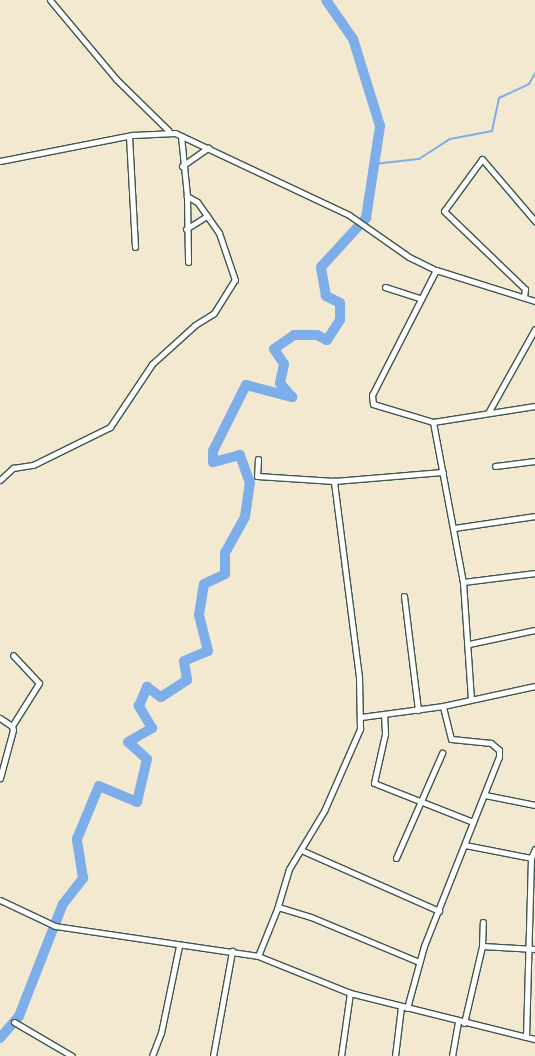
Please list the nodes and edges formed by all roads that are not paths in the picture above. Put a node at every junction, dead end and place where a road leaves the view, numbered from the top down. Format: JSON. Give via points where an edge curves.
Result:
{"nodes":[{"id":1,"x":50,"y":0,"type":"edge"},
{"id":2,"x":169,"y":131,"type":"junction"},
{"id":3,"x":129,"y":136,"type":"junction"},
{"id":4,"x":182,"y":136,"type":"junction"},
{"id":5,"x":208,"y":148,"type":"junction"},
{"id":6,"x":0,"y":161,"type":"edge"},
{"id":7,"x":182,"y":166,"type":"junction"},
{"id":8,"x":187,"y":196,"type":"junction"},
{"id":9,"x":207,"y":216,"type":"junction"},
{"id":10,"x":535,"y":221,"type":"edge"},
{"id":11,"x":186,"y":228,"type":"junction"},
{"id":12,"x":134,"y":247,"type":"dead end"},
{"id":13,"x":188,"y":262,"type":"dead end"},
{"id":14,"x":436,"y":270,"type":"junction"},
{"id":15,"x":385,"y":287,"type":"dead end"},
{"id":16,"x":524,"y":297,"type":"junction"},
{"id":17,"x":421,"y":300,"type":"junction"},
{"id":18,"x":535,"y":301,"type":"edge"},
{"id":19,"x":535,"y":329,"type":"edge"},
{"id":20,"x":535,"y":406,"type":"edge"},
{"id":21,"x":488,"y":413,"type":"junction"},
{"id":22,"x":433,"y":422,"type":"junction"},
{"id":23,"x":258,"y":459,"type":"dead end"},
{"id":24,"x":535,"y":461,"type":"edge"},
{"id":25,"x":495,"y":466,"type":"dead end"},
{"id":26,"x":443,"y":472,"type":"junction"},
{"id":27,"x":0,"y":480,"type":"edge"},
{"id":28,"x":334,"y":481,"type":"junction"},
{"id":29,"x":535,"y":516,"type":"edge"},
{"id":30,"x":454,"y":528,"type":"junction"},
{"id":31,"x":535,"y":573,"type":"edge"},
{"id":32,"x":463,"y":582,"type":"junction"},
{"id":33,"x":404,"y":596,"type":"dead end"},
{"id":34,"x":535,"y":630,"type":"edge"},
{"id":35,"x":469,"y":644,"type":"junction"},
{"id":36,"x":13,"y":655,"type":"dead end"},
{"id":37,"x":535,"y":686,"type":"edge"},
{"id":38,"x":471,"y":699,"type":"junction"},
{"id":39,"x":443,"y":706,"type":"junction"},
{"id":40,"x":418,"y":710,"type":"junction"},
{"id":41,"x":384,"y":714,"type":"junction"},
{"id":42,"x":361,"y":717,"type":"junction"},
{"id":43,"x":0,"y":718,"type":"edge"},
{"id":44,"x":12,"y":726,"type":"junction"},
{"id":45,"x":442,"y":753,"type":"dead end"},
{"id":46,"x":0,"y":778,"type":"edge"},
{"id":47,"x":485,"y":795,"type":"junction"},
{"id":48,"x":422,"y":801,"type":"junction"},
{"id":49,"x":535,"y":805,"type":"edge"},
{"id":50,"x":473,"y":822,"type":"junction"},
{"id":51,"x":465,"y":845,"type":"junction"},
{"id":52,"x":535,"y":849,"type":"edge"},
{"id":53,"x":300,"y":850,"type":"junction"},
{"id":54,"x":396,"y":858,"type":"dead end"},
{"id":55,"x":531,"y":858,"type":"junction"},
{"id":56,"x":0,"y":900,"type":"edge"},
{"id":57,"x":278,"y":907,"type":"junction"},
{"id":58,"x":438,"y":911,"type":"junction"},
{"id":59,"x":483,"y":922,"type":"dead end"},
{"id":60,"x":179,"y":946,"type":"junction"},
{"id":61,"x":482,"y":946,"type":"junction"},
{"id":62,"x":532,"y":949,"type":"edge"},
{"id":63,"x":232,"y":951,"type":"junction"},
{"id":64,"x":258,"y":956,"type":"junction"},
{"id":65,"x":419,"y":962,"type":"junction"},
{"id":66,"x":350,"y":993,"type":"junction"},
{"id":67,"x":404,"y":1007,"type":"junction"},
{"id":68,"x":458,"y":1021,"type":"junction"},
{"id":69,"x":14,"y":1022,"type":"dead end"},
{"id":70,"x":464,"y":1023,"type":"junction"},
{"id":71,"x":526,"y":1037,"type":"junction"},
{"id":72,"x":535,"y":1039,"type":"edge"},
{"id":73,"x":72,"y":1056,"type":"edge"},
{"id":74,"x":152,"y":1056,"type":"edge"},
{"id":75,"x":213,"y":1056,"type":"edge"},
{"id":76,"x":341,"y":1056,"type":"edge"},
{"id":77,"x":395,"y":1056,"type":"edge"},
{"id":78,"x":452,"y":1056,"type":"edge"}],
"edges":[{"from":1,"to":2,"type":"street","via":[[116,79]]},
{"from":2,"to":3,"type":"street"},
{"from":2,"to":4,"type":"street"},
{"from":3,"to":6,"type":"street"},
{"from":3,"to":12,"type":"street"},
{"from":4,"to":5,"type":"street"},
{"from":4,"to":7,"type":"street"},
{"from":5,"to":7,"type":"street"},
{"from":5,"to":14,"type":"street","via":[[361,222],[409,257]]},
{"from":7,"to":8,"type":"street"},
{"from":8,"to":9,"type":"street","via":[[197,202]]},
{"from":8,"to":11,"type":"street"},
{"from":9,"to":11,"type":"street"},
{"from":9,"to":27,"type":"street","via":[[218,233],[234,280],[214,313],[195,325],[152,364],[110,427],[33,465],[13,468]]},
{"from":10,"to":16,"type":"street","via":[[482,159],[444,211],[525,289]]},
{"from":11,"to":13,"type":"street"},
{"from":14,"to":16,"type":"street"},
{"from":14,"to":17,"type":"street"},
{"from":15,"to":17,"type":"street"},
{"from":16,"to":18,"type":"street"},
{"from":17,"to":22,"type":"street","via":[[372,400],[373,404]]},
{"from":19,"to":21,"type":"street"},
{"from":20,"to":21,"type":"street"},
{"from":21,"to":22,"type":"street"},
{"from":22,"to":26,"type":"street"},
{"from":23,"to":28,"type":"street","via":[[257,476]]},
{"from":24,"to":25,"type":"street"},
{"from":26,"to":28,"type":"street"},
{"from":26,"to":30,"type":"street"},
{"from":28,"to":42,"type":"street","via":[[356,650]]},
{"from":29,"to":30,"type":"street"},
{"from":30,"to":32,"type":"street"},
{"from":31,"to":32,"type":"street"},
{"from":32,"to":35,"type":"street"},
{"from":33,"to":40,"type":"street"},
{"from":34,"to":35,"type":"street"},
{"from":35,"to":38,"type":"street"},
{"from":36,"to":44,"type":"street","via":[[40,683]]},
{"from":37,"to":38,"type":"street"},
{"from":38,"to":39,"type":"street"},
{"from":39,"to":40,"type":"street"},
{"from":39,"to":47,"type":"street","via":[[450,740],[491,743],[499,750],[497,766]]},
{"from":40,"to":41,"type":"street"},
{"from":41,"to":42,"type":"street"},
{"from":41,"to":48,"type":"street","via":[[385,734],[374,783]]},
{"from":42,"to":53,"type":"street","via":[[357,739]]},
{"from":43,"to":44,"type":"street"},
{"from":44,"to":46,"type":"street"},
{"from":45,"to":48,"type":"street"},
{"from":47,"to":49,"type":"street"},
{"from":47,"to":50,"type":"street"},
{"from":48,"to":50,"type":"street"},
{"from":48,"to":54,"type":"street"},
{"from":50,"to":51,"type":"street"},
{"from":51,"to":55,"type":"street"},
{"from":51,"to":58,"type":"street"},
{"from":52,"to":55,"type":"street"},
{"from":53,"to":57,"type":"street","via":[[289,869]]},
{"from":53,"to":58,"type":"street"},
{"from":55,"to":62,"type":"street"},
{"from":56,"to":60,"type":"street","via":[[55,926]]},
{"from":57,"to":64,"type":"street"},
{"from":57,"to":65,"type":"street","via":[[311,917]]},
{"from":58,"to":65,"type":"street"},
{"from":59,"to":61,"type":"street"},
{"from":60,"to":63,"type":"street"},
{"from":60,"to":74,"type":"street","via":[[161,1033]]},
{"from":61,"to":62,"type":"street"},
{"from":61,"to":70,"type":"street"},
{"from":62,"to":71,"type":"street"},
{"from":63,"to":64,"type":"street"},
{"from":63,"to":75,"type":"street"},
{"from":64,"to":66,"type":"street"},
{"from":65,"to":67,"type":"street"},
{"from":66,"to":67,"type":"street"},
{"from":66,"to":76,"type":"street"},
{"from":67,"to":68,"type":"street"},
{"from":67,"to":77,"type":"street"},
{"from":68,"to":70,"type":"street"},
{"from":68,"to":78,"type":"street"},
{"from":69,"to":73,"type":"street"},
{"from":70,"to":71,"type":"street"},
{"from":71,"to":72,"type":"street"}]}
